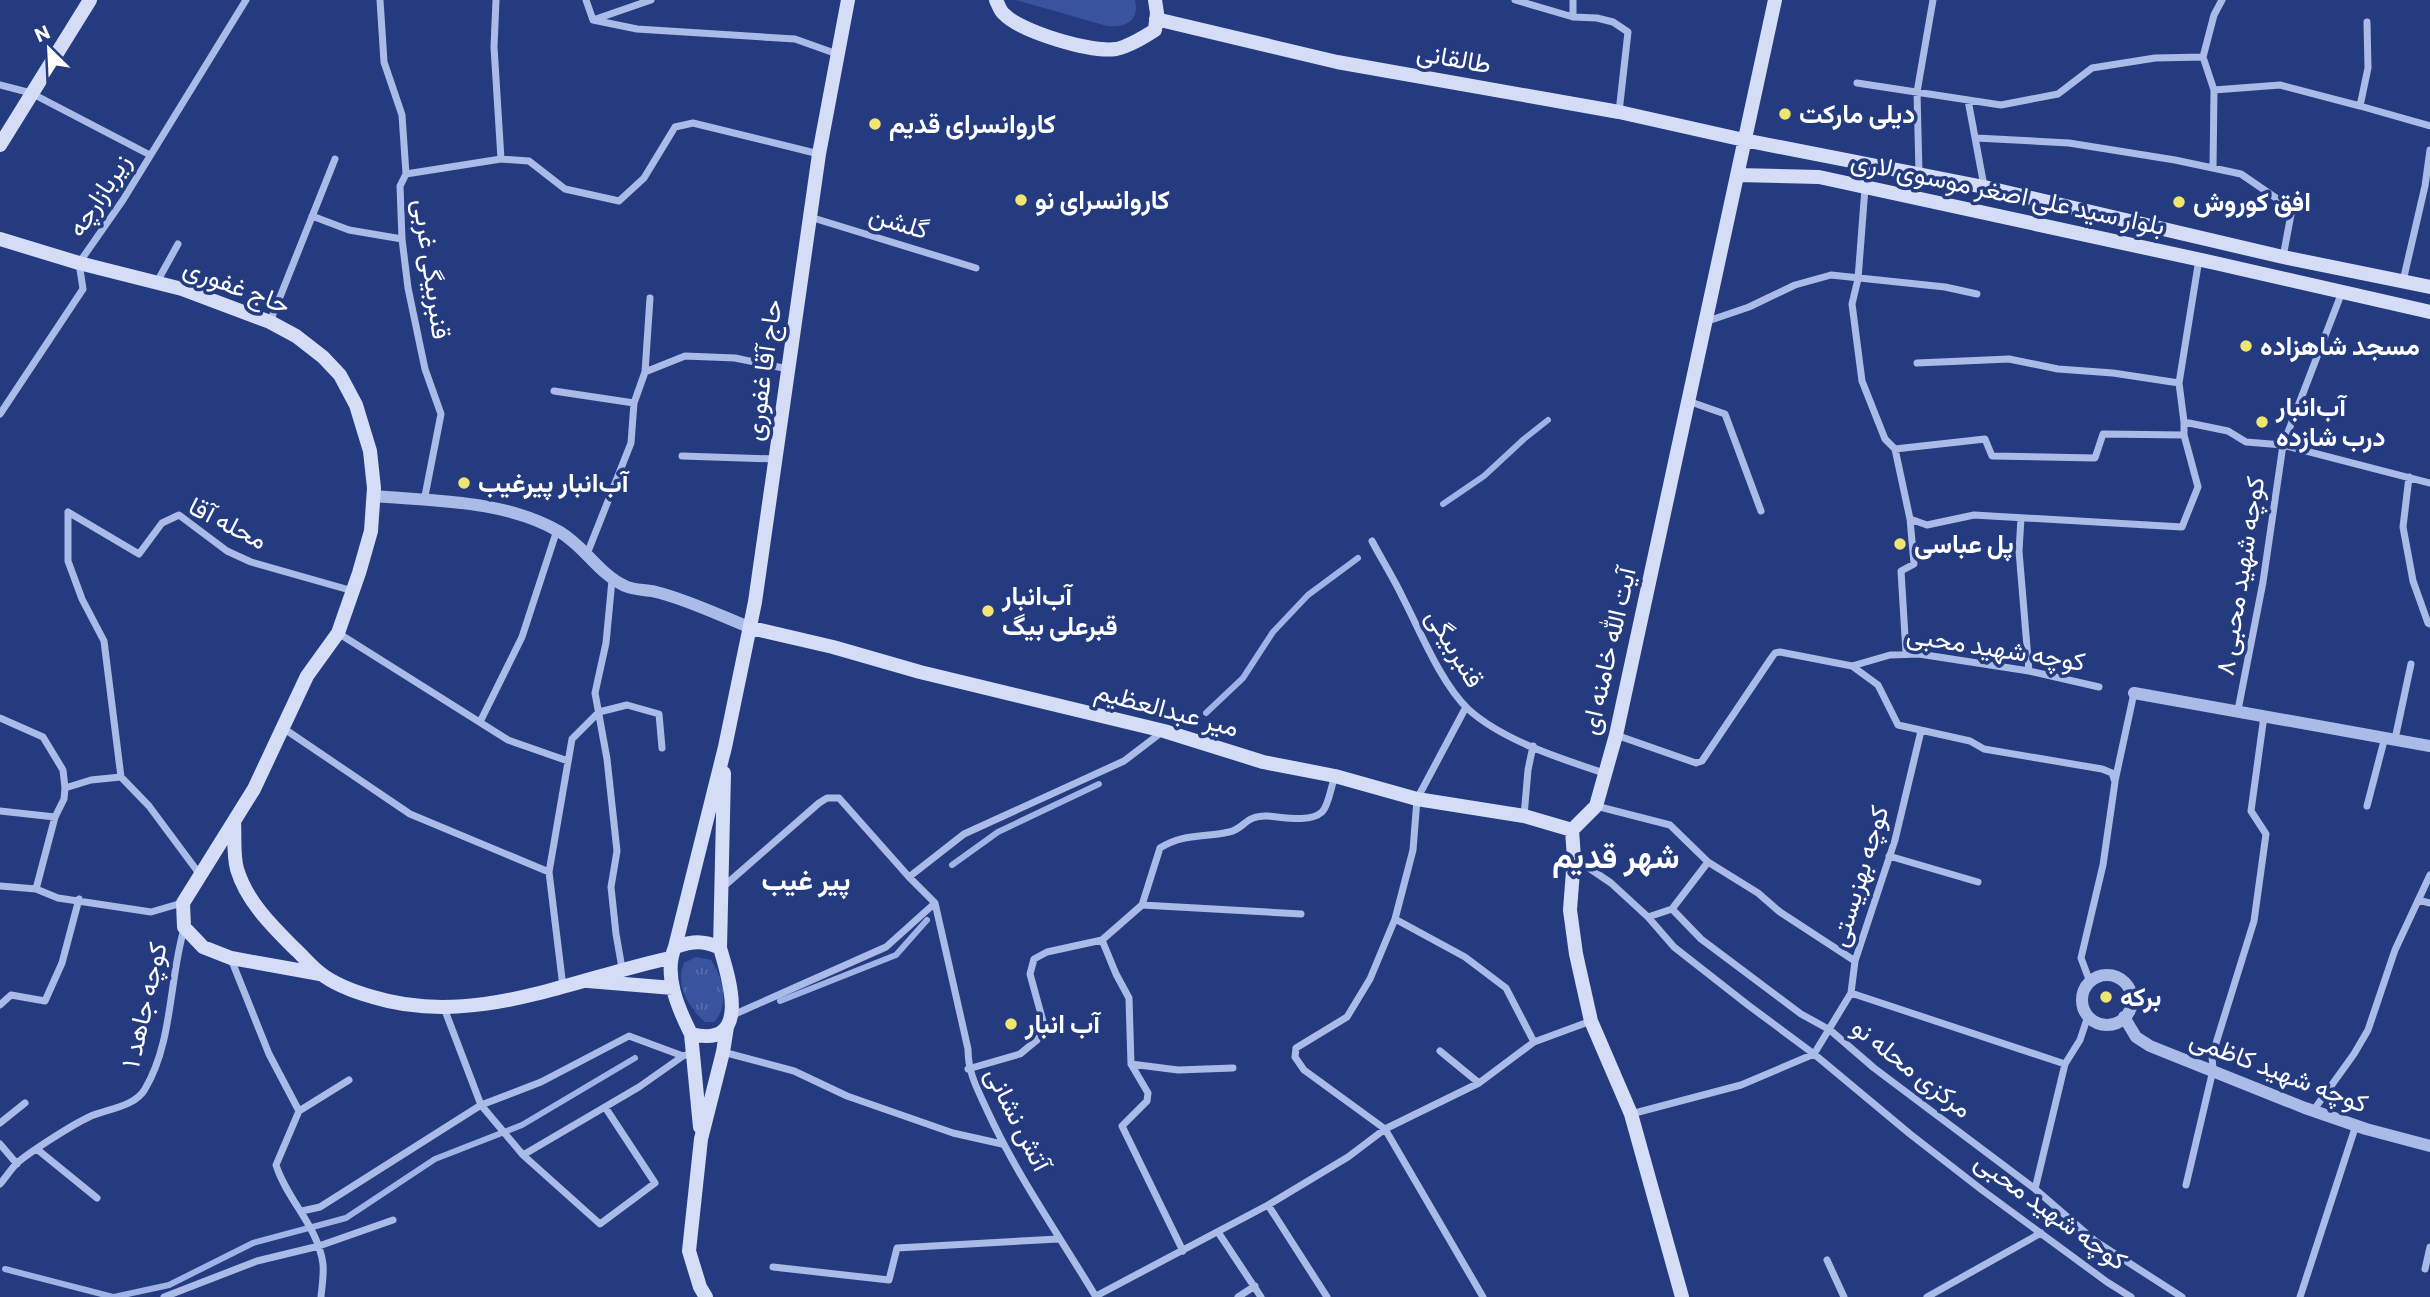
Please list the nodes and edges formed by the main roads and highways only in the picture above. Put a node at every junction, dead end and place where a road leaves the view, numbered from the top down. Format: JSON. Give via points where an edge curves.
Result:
{"nodes":[{"id":1,"x":90,"y":0,"type":"edge"},
{"id":2,"x":848,"y":0,"type":"edge"},
{"id":3,"x":996,"y":0,"type":"edge"},
{"id":4,"x":1155,"y":0,"type":"edge"},
{"id":5,"x":1774,"y":0,"type":"edge"},
{"id":6,"x":1156,"y":19,"type":"junction"},
{"id":7,"x":1744,"y":140,"type":"junction"},
{"id":8,"x":0,"y":145,"type":"edge"},
{"id":9,"x":1807,"y":152,"type":"junction"},
{"id":10,"x":1737,"y":175,"type":"junction"},
{"id":11,"x":1804,"y":175,"type":"junction"},
{"id":12,"x":0,"y":239,"type":"edge"},
{"id":13,"x":2426,"y":287,"type":"edge"},
{"id":14,"x":2423,"y":310,"type":"edge"},
{"id":15,"x":751,"y":628,"type":"junction"},
{"id":16,"x":725,"y":747,"type":"junction"},
{"id":17,"x":234,"y":821,"type":"junction"},
{"id":18,"x":1572,"y":830,"type":"junction"},
{"id":19,"x":720,"y":948,"type":"junction"},
{"id":20,"x":673,"y":952,"type":"junction"},
{"id":21,"x":320,"y":974,"type":"junction"},
{"id":22,"x":580,"y":980,"type":"junction"},
{"id":23,"x":673,"y":988,"type":"junction"},
{"id":24,"x":730,"y":1021,"type":"junction"},
{"id":25,"x":697,"y":1035,"type":"junction"},
{"id":26,"x":701,"y":1139,"type":"junction"},
{"id":27,"x":706,"y":1297,"type":"edge"},
{"id":28,"x":1682,"y":1297,"type":"edge"}],
"edges":[{"from":1,"to":8,"type":"main road"},
{"from":2,"to":15,"type":"main road","name":"حاج آقا غفوری","via":[[819,154]]},
{"from":3,"to":6,"type":"main road","via":[[1003,14],[1024,28],[1096,47],[1115,49],[1138,41],[1156,30]]},
{"from":4,"to":6,"type":"main road"},
{"from":5,"to":7,"type":"main road","name":"آیت الله خامنه ای"},
{"from":6,"to":7,"type":"main road","name":"طالقانی","via":[[1337,62],[1619,112]]},
{"from":7,"to":9,"type":"main road","name":"بلوار سید علی اصغر موسوی لاری"},
{"from":7,"to":10,"type":"main road","name":"آیت الله خامنه ای"},
{"from":9,"to":11,"type":"main road"},
{"from":9,"to":13,"type":"main road","name":"بلوار سید علی اصغر موسوی لاری","via":[[1984,187]]},
{"from":10,"to":11,"type":"main road","name":"بلوار سید علی اصغر موسوی لاری"},
{"from":10,"to":18,"type":"main road","name":"آیت الله خامنه ای","via":[[1616,735],[1596,806]]},
{"from":11,"to":14,"type":"main road","name":"بلوار سید علی اصغر موسوی لاری"},
{"from":12,"to":17,"type":"main road","name":"حاج غفوری","via":[[182,289],[270,322],[323,357],[340,375],[356,405],[370,451],[372,531],[338,633],[307,676]]},
{"from":13,"to":14,"type":"main road"},
{"from":15,"to":16,"type":"main road","name":"حاج آقا غفوری"},
{"from":15,"to":18,"type":"main road","name":"میر عبدالعظیم","via":[[1164,731],[1263,762]]},
{"from":16,"to":19,"type":"main road","name":"حاج آقا غفوری"},
{"from":16,"to":20,"type":"main road","name":"حاج آقا غفوری"},
{"from":17,"to":21,"type":"main road","via":[[237,868],[245,886],[261,913]]},
{"from":17,"to":21,"type":"main road","name":"حاج غفوری","via":[[183,903],[184,927],[203,947],[231,958]]},
{"from":18,"to":28,"type":"main road","via":[[1570,910],[1591,1021],[1631,1114]]},
{"from":19,"to":20,"type":"main road","via":[[704,941]]},
{"from":19,"to":24,"type":"main road","name":"حاج آقا غفوری","via":[[727,973]]},
{"from":20,"to":22,"type":"main road"},
{"from":20,"to":23,"type":"main road"},
{"from":21,"to":22,"type":"main road","via":[[355,992],[389,1002],[444,1007],[483,1006]]},
{"from":22,"to":23,"type":"main road"},
{"from":23,"to":25,"type":"main road","via":[[679,1008]]},
{"from":24,"to":25,"type":"main road","via":[[717,1036]]},
{"from":24,"to":26,"type":"main road","name":"حاج آقا غفوری"},
{"from":25,"to":26,"type":"main road","name":"حاج آقا غفوری","via":[[688,1054]]},
{"from":26,"to":27,"type":"main road","name":"حاج آقا غفوری","via":[[689,1251]]}]}
